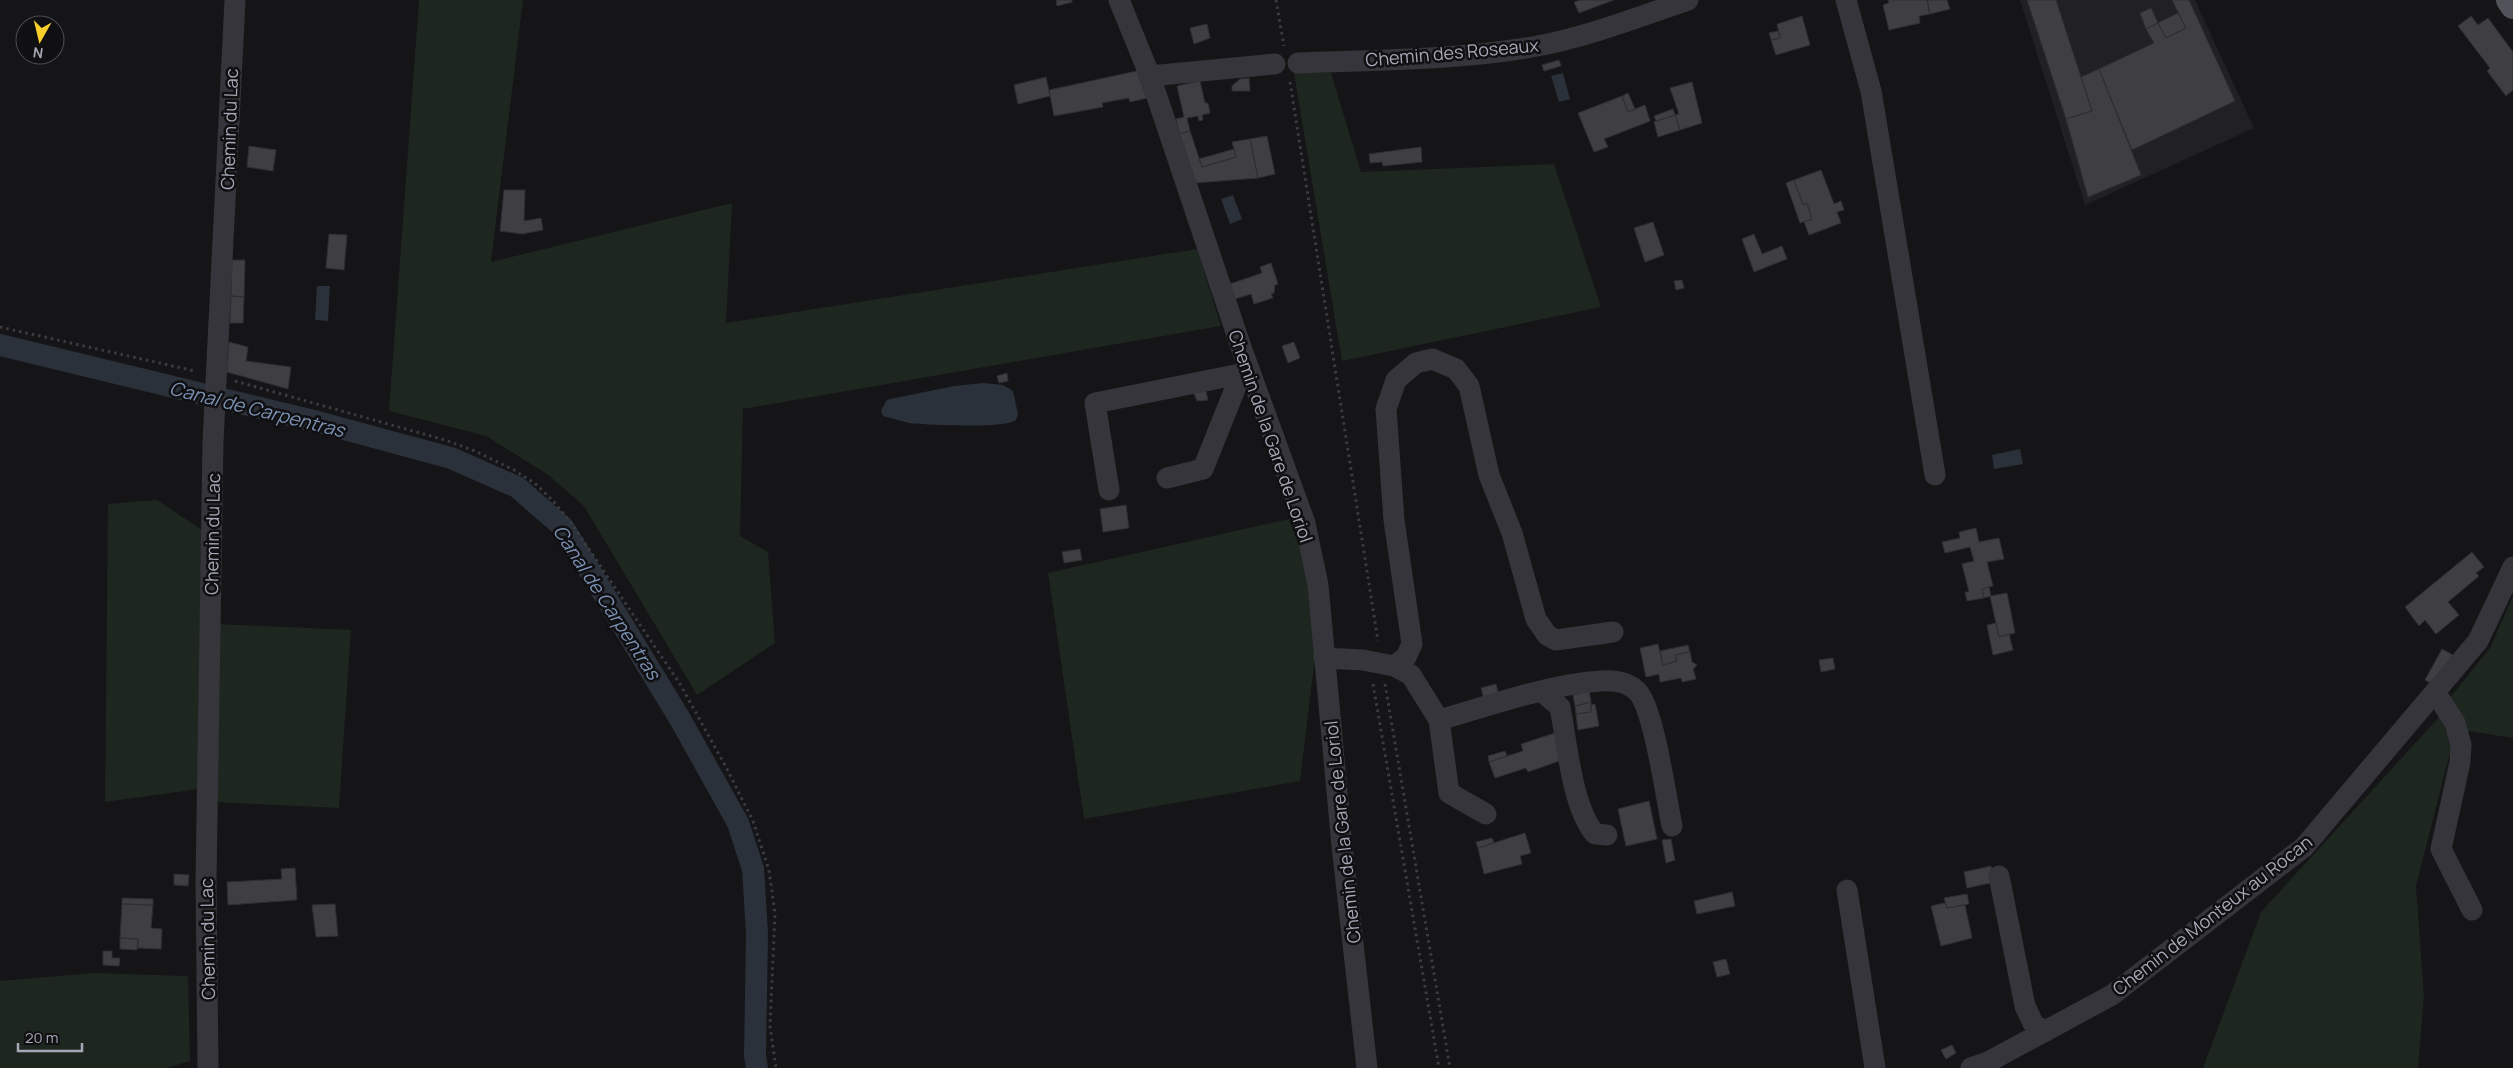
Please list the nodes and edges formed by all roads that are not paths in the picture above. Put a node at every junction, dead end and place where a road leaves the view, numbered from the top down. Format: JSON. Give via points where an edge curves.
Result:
{"nodes":[{"id":1,"x":235,"y":0,"type":"edge"},
{"id":2,"x":1119,"y":0,"type":"edge"},
{"id":3,"x":1688,"y":0,"type":"edge"},
{"id":4,"x":1846,"y":0,"type":"edge"},
{"id":5,"x":2509,"y":0,"type":"edge"},
{"id":6,"x":2513,"y":6,"type":"edge"},
{"id":7,"x":1150,"y":76,"type":"junction"},
{"id":8,"x":1245,"y":373,"type":"junction"},
{"id":9,"x":1935,"y":475,"type":"dead end"},
{"id":10,"x":1167,"y":478,"type":"dead end"},
{"id":11,"x":1109,"y":490,"type":"dead end"},
{"id":12,"x":2513,"y":567,"type":"edge"},
{"id":13,"x":1613,"y":632,"type":"dead end"},
{"id":14,"x":1324,"y":658,"type":"junction"},
{"id":15,"x":1382,"y":663,"type":"junction"},
{"id":16,"x":1542,"y":692,"type":"junction"},
{"id":17,"x":2435,"y":692,"type":"junction"},
{"id":18,"x":1439,"y":720,"type":"junction"},
{"id":19,"x":1486,"y":814,"type":"dead end"},
{"id":20,"x":1672,"y":826,"type":"dead end"},
{"id":21,"x":1608,"y":835,"type":"dead end"},
{"id":22,"x":1999,"y":876,"type":"dead end"},
{"id":23,"x":1847,"y":890,"type":"dead end"},
{"id":24,"x":2472,"y":910,"type":"dead end"},
{"id":25,"x":2046,"y":1031,"type":"junction"},
{"id":26,"x":208,"y":1068,"type":"edge"},
{"id":27,"x":1367,"y":1068,"type":"edge"},
{"id":28,"x":1875,"y":1068,"type":"edge"},
{"id":29,"x":1971,"y":1068,"type":"edge"}],
"edges":[{"from":1,"to":26,"type":"street","name":"Chemin du Lac","via":[[216,408],[206,882]]},
{"from":2,"to":7,"type":"street","name":"Chemin de la Gare de Loriol"},
{"from":3,"to":7,"type":"street","name":"Chemin des Roseaux","via":[[1568,39],[1533,47],[1442,57],[1287,63]]},
{"from":4,"to":9,"type":"street","via":[[1870,91]]},
{"from":5,"to":6,"type":"main road"},
{"from":7,"to":8,"type":"street","name":"Chemin de la Gare de Loriol"},
{"from":8,"to":10,"type":"street","via":[[1203,469]]},
{"from":8,"to":11,"type":"street","via":[[1095,403]]},
{"from":8,"to":14,"type":"street","name":"Chemin de la Gare de Loriol","via":[[1304,523],[1318,585]]},
{"from":12,"to":17,"type":"street","name":"Chemin de Monteux au Rocan","via":[[2478,641]]},
{"from":13,"to":15,"type":"street","via":[[1556,640],[1547,635],[1536,619],[1512,533],[1489,475],[1469,386],[1456,369],[1432,359],[1416,363],[1396,380],[1386,409],[1394,520],[1412,644],[1406,657]]},
{"from":14,"to":15,"type":"street"},
{"from":14,"to":27,"type":"street","name":"Chemin de la Gare de Loriol"},
{"from":15,"to":18,"type":"street","via":[[1411,675]]},
{"from":16,"to":18,"type":"street"},
{"from":16,"to":20,"type":"street","via":[[1602,681],[1623,682],[1637,691],[1648,711]]},
{"from":16,"to":21,"type":"street","via":[[1560,707],[1578,800],[1586,823],[1595,834]]},
{"from":17,"to":24,"type":"street","via":[[2455,724],[2461,745],[2441,849]]},
{"from":17,"to":25,"type":"street","name":"Chemin de Monteux au Rocan","via":[[2304,847],[2112,995]]},
{"from":18,"to":19,"type":"street","via":[[1449,793]]},
{"from":22,"to":25,"type":"street","via":[[2024,1006],[2034,1025]]},
{"from":23,"to":28,"type":"street"},
{"from":25,"to":29,"type":"street","name":"Chemin de Monteux au Rocan"}]}
